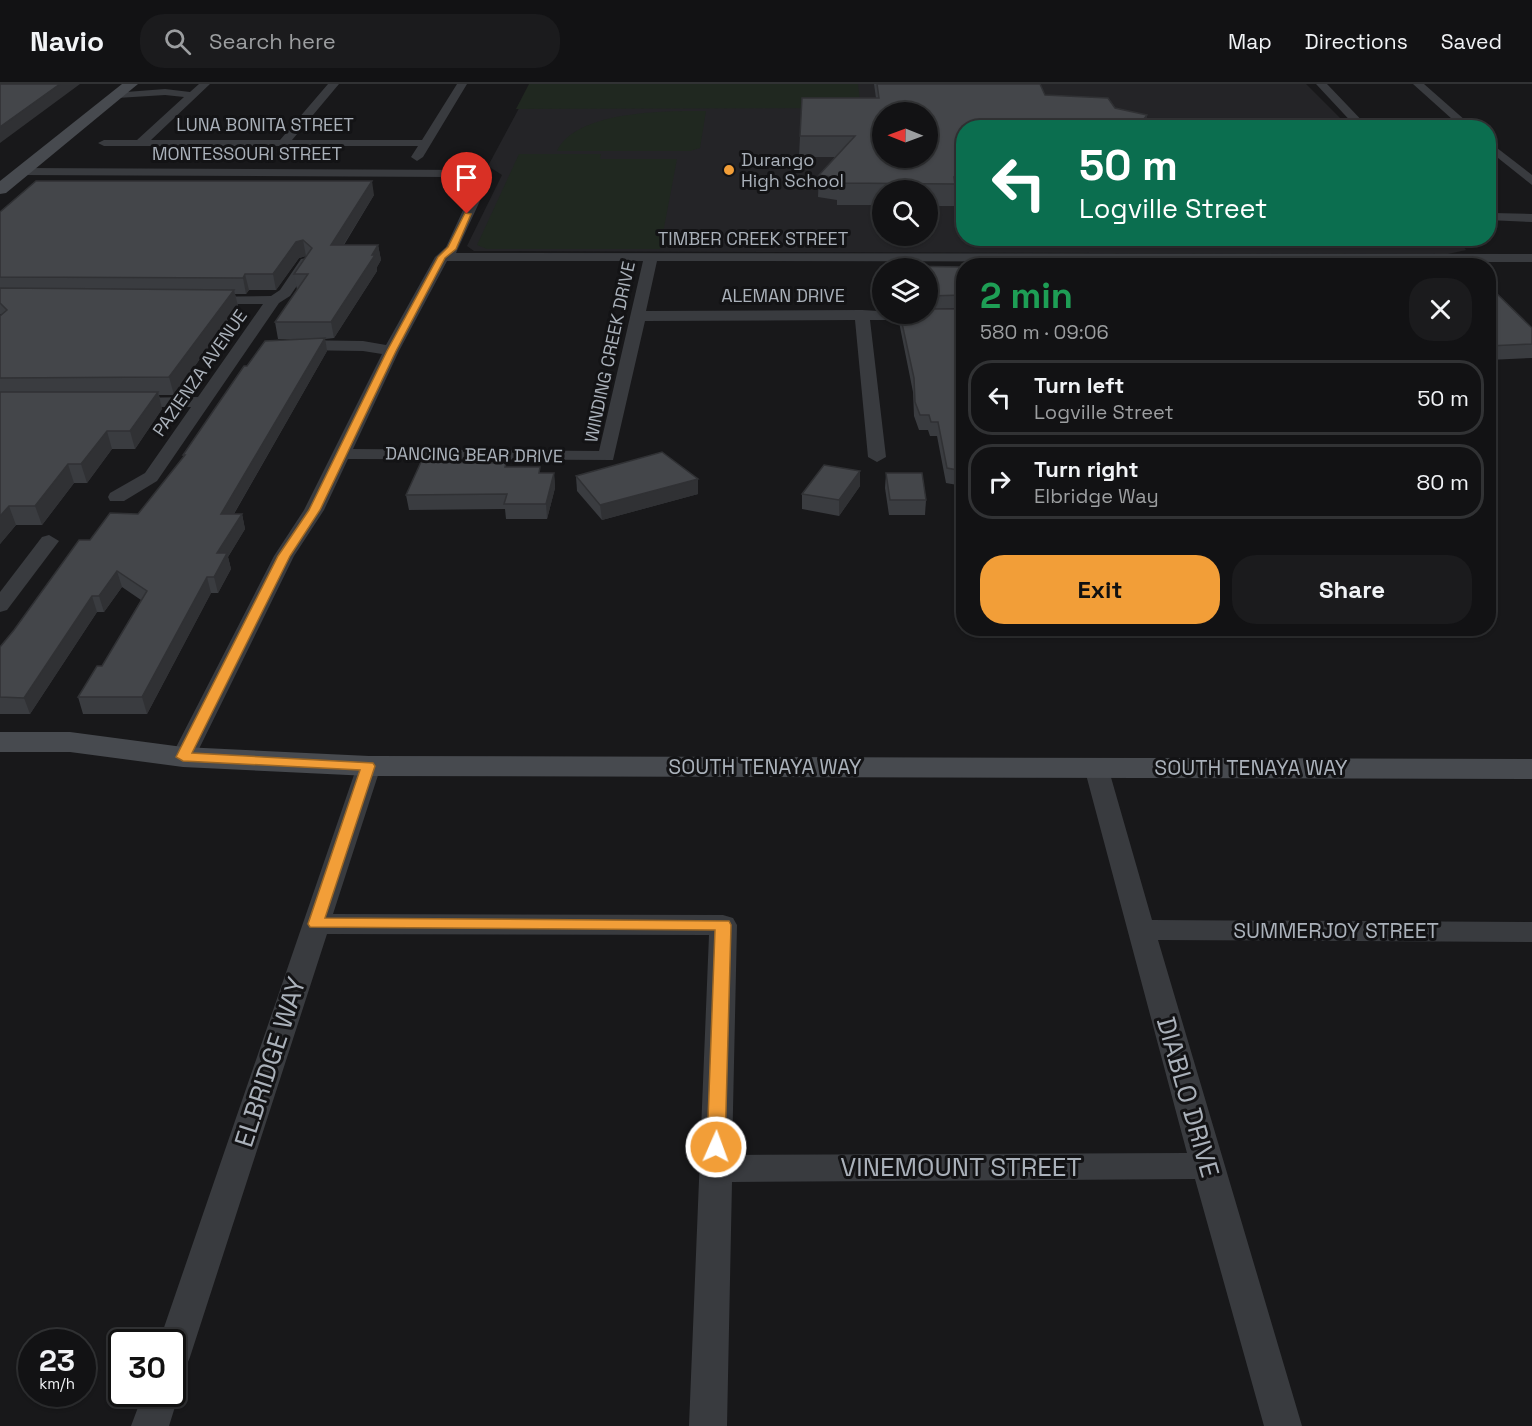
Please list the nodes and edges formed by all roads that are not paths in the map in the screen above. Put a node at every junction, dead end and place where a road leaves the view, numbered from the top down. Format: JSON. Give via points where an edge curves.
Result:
{"nodes":[{"id":1,"x":131,"y":84,"type":"edge"},
{"id":2,"x":205,"y":84,"type":"edge"},
{"id":3,"x":334,"y":84,"type":"edge"},
{"id":4,"x":462,"y":84,"type":"edge"},
{"id":5,"x":1321,"y":84,"type":"edge"},
{"id":6,"x":1418,"y":84,"type":"edge"},
{"id":7,"x":117,"y":95,"type":"junction"},
{"id":8,"x":193,"y":95,"type":"junction"},
{"id":9,"x":1356,"y":120,"type":"edge"},
{"id":10,"x":1460,"y":120,"type":"edge"},
{"id":11,"x":104,"y":143,"type":"dead end"},
{"id":12,"x":140,"y":143,"type":"junction"},
{"id":13,"x":283,"y":143,"type":"junction"},
{"id":14,"x":425,"y":143,"type":"junction"},
{"id":15,"x":1496,"y":151,"type":"edge"},
{"id":16,"x":417,"y":157,"type":"dead end"},
{"id":17,"x":21,"y":172,"type":"junction"},
{"id":18,"x":1532,"y":181,"type":"edge"},
{"id":19,"x":0,"y":189,"type":"edge"},
{"id":20,"x":1496,"y":218,"type":"edge"},
{"id":21,"x":1532,"y":218,"type":"edge"},
{"id":22,"x":1483,"y":246,"type":"edge"},
{"id":23,"x":442,"y":257,"type":"junction"},
{"id":24,"x":651,"y":257,"type":"junction"},
{"id":25,"x":1495,"y":258,"type":"joint"},
{"id":26,"x":1532,"y":258,"type":"edge"},
{"id":27,"x":956,"y":259,"type":"edge"},
{"id":28,"x":306,"y":262,"type":"edge"},
{"id":29,"x":193,"y":300,"type":"edge"},
{"id":30,"x":274,"y":300,"type":"junction"},
{"id":31,"x":862,"y":315,"type":"junction"},
{"id":32,"x":956,"y":315,"type":"edge"},
{"id":33,"x":639,"y":316,"type":"junction"},
{"id":34,"x":239,"y":350,"type":"junction"},
{"id":35,"x":261,"y":350,"type":"edge"},
{"id":36,"x":281,"y":350,"type":"edge"},
{"id":37,"x":391,"y":351,"type":"junction"},
{"id":38,"x":107,"y":402,"type":"edge"},
{"id":39,"x":202,"y":402,"type":"junction"},
{"id":40,"x":342,"y":454,"type":"junction"},
{"id":41,"x":607,"y":456,"type":"joint"},
{"id":42,"x":877,"y":457,"type":"dead end"},
{"id":43,"x":117,"y":497,"type":"dead end"},
{"id":44,"x":50,"y":541,"type":"dead end"},
{"id":45,"x":0,"y":606,"type":"edge"},
{"id":46,"x":0,"y":742,"type":"edge"},
{"id":47,"x":183,"y":757,"type":"junction"},
{"id":48,"x":369,"y":766,"type":"junction"},
{"id":49,"x":1096,"y":767,"type":"junction"},
{"id":50,"x":1532,"y":769,"type":"edge"},
{"id":51,"x":316,"y":924,"type":"junction"},
{"id":52,"x":1140,"y":930,"type":"junction"},
{"id":53,"x":1532,"y":932,"type":"edge"},
{"id":54,"x":1207,"y":1166,"type":"junction"},
{"id":55,"x":716,"y":1169,"type":"junction"},
{"id":56,"x":181,"y":1329,"type":"edge"},
{"id":57,"x":156,"y":1407,"type":"edge"},
{"id":58,"x":150,"y":1426,"type":"edge"},
{"id":59,"x":708,"y":1426,"type":"edge"},
{"id":60,"x":1283,"y":1426,"type":"edge"}],
"edges":[{"from":1,"to":7,"type":"street"},
{"from":2,"to":8,"type":"street"},
{"from":3,"to":13,"type":"street"},
{"from":4,"to":14,"type":"street"},
{"from":5,"to":9,"type":"street"},
{"from":6,"to":10,"type":"street"},
{"from":7,"to":8,"type":"street"},
{"from":7,"to":17,"type":"street"},
{"from":8,"to":12,"type":"street"},
{"from":11,"to":12,"type":"street","name":"LUNA BONITA STREET"},
{"from":12,"to":13,"type":"street","name":"LUNA BONITA STREET"},
{"from":13,"to":14,"type":"street","name":"LUNA BONITA STREET"},
{"from":14,"to":16,"type":"street"},
{"from":15,"to":18,"type":"street"},
{"from":17,"to":19,"type":"street"},
{"from":17,"to":23,"type":"street","name":"MONTESSOURI STREET","via":[[473,174],[483,181],[452,249]]},
{"from":20,"to":21,"type":"street"},
{"from":22,"to":25,"type":"street"},
{"from":23,"to":24,"type":"street","name":"TIMBER CREEK STREET"},
{"from":23,"to":37,"type":"street"},
{"from":24,"to":27,"type":"street","name":"TIMBER CREEK STREET"},
{"from":24,"to":33,"type":"street","name":"WINDING CREEK DRIVE"},
{"from":25,"to":26,"type":"street","name":"TIMBER CREEK STREET"},
{"from":28,"to":30,"type":"street","name":"PAZIENZA AVENUE","via":[[285,293]]},
{"from":29,"to":30,"type":"street"},
{"from":30,"to":34,"type":"street","name":"PAZIENZA AVENUE"},
{"from":31,"to":32,"type":"street","name":"ALEMAN DRIVE"},
{"from":31,"to":33,"type":"street","name":"ALEMAN DRIVE"},
{"from":31,"to":42,"type":"street"},
{"from":33,"to":41,"type":"street","name":"WINDING CREEK DRIVE"},
{"from":34,"to":35,"type":"street"},
{"from":34,"to":39,"type":"street","name":"PAZIENZA AVENUE"},
{"from":36,"to":37,"type":"street","via":[[358,356]]},
{"from":37,"to":40,"type":"street"},
{"from":38,"to":39,"type":"street"},
{"from":39,"to":43,"type":"street","name":"PAZIENZA AVENUE","via":[[151,477]]},
{"from":40,"to":41,"type":"street","name":"DANCING BEAR DRIVE"},
{"from":40,"to":47,"type":"street","via":[[314,510],[284,556]]},
{"from":44,"to":45,"type":"street"},
{"from":46,"to":47,"type":"street","name":"SOUTH TENAYA WAY","via":[[70,742]]},
{"from":47,"to":48,"type":"street","name":"SOUTH TENAYA WAY"},
{"from":48,"to":49,"type":"street","name":"SOUTH TENAYA WAY"},
{"from":48,"to":51,"type":"street","name":"ELBRIDGE WAY"},
{"from":49,"to":50,"type":"street","name":"SOUTH TENAYA WAY"},
{"from":49,"to":52,"type":"street","name":"DIABLO DRIVE"},
{"from":51,"to":55,"type":"street","via":[[723,925]]},
{"from":51,"to":56,"type":"street","name":"ELBRIDGE WAY"},
{"from":52,"to":53,"type":"street","name":"SUMMERJOY STREET"},
{"from":52,"to":54,"type":"street","name":"DIABLO DRIVE"},
{"from":54,"to":55,"type":"street","name":"VINEMOUNT STREET"},
{"from":54,"to":60,"type":"street","name":"DIABLO DRIVE"},
{"from":55,"to":59,"type":"street"},
{"from":57,"to":58,"type":"street"}]}
